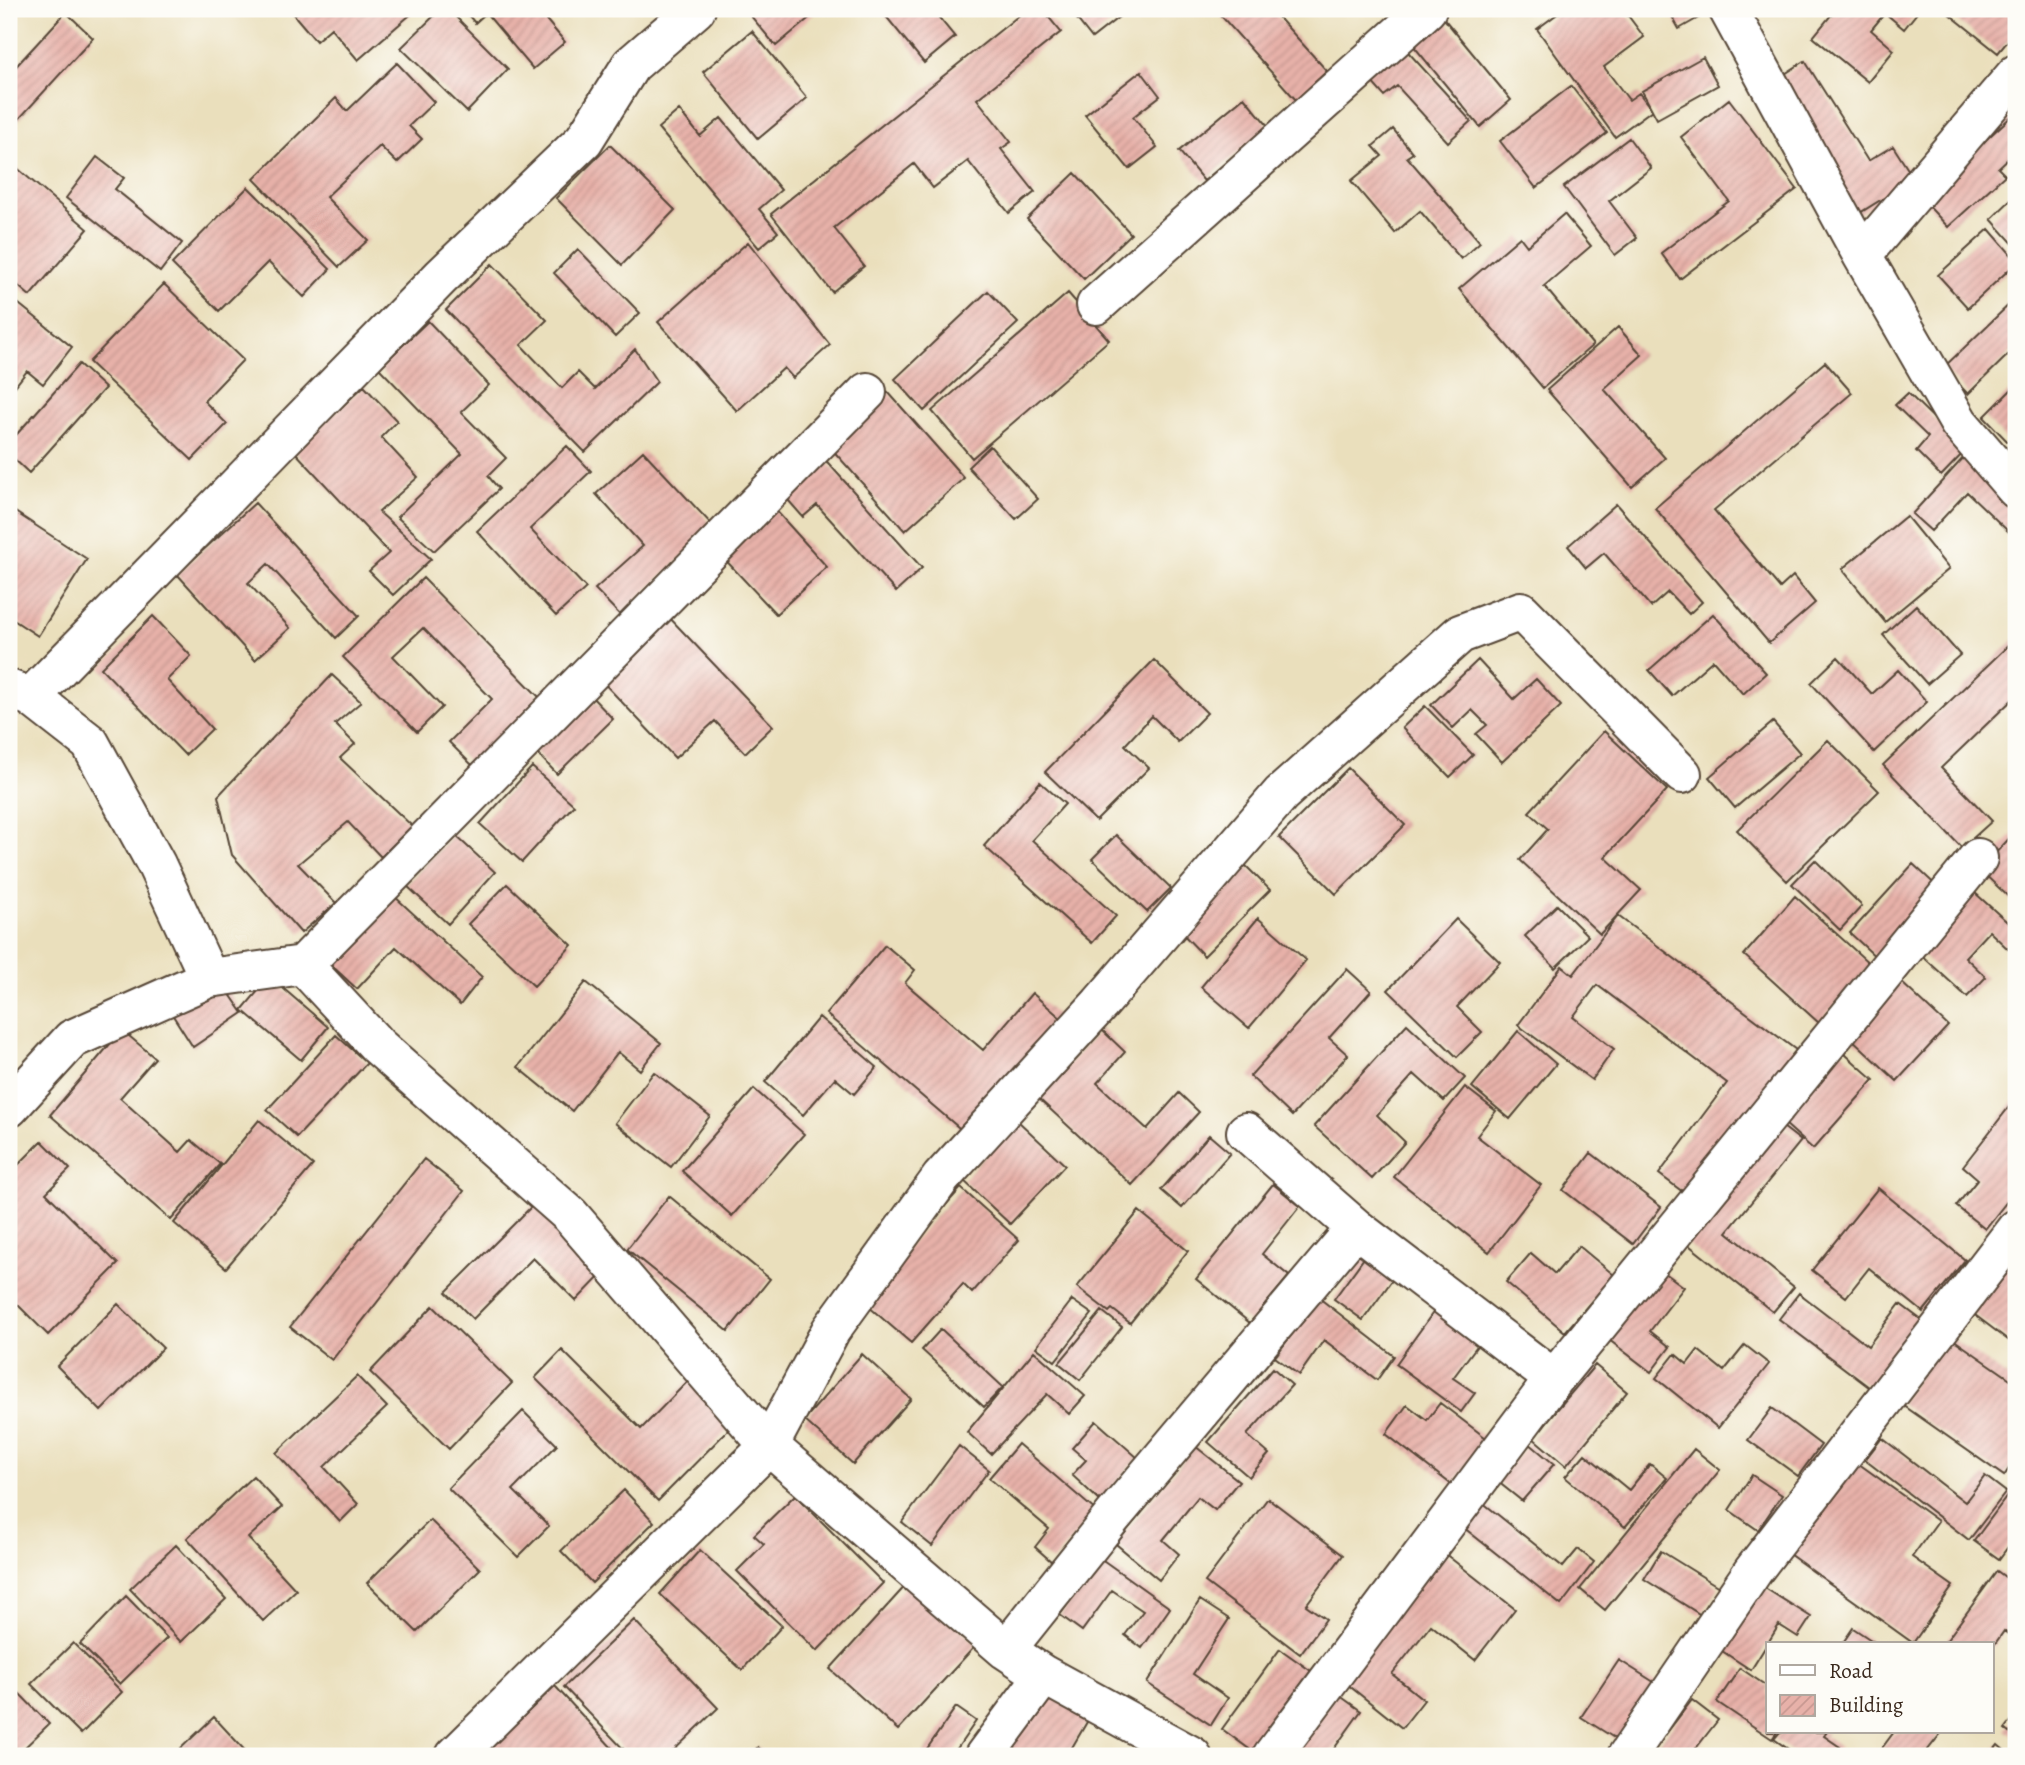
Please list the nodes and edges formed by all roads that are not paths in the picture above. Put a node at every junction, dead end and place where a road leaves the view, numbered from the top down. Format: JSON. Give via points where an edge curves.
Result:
{"nodes":[{"id":1,"x":696,"y":9,"type":"edge"},
{"id":2,"x":1427,"y":9,"type":"edge"},
{"id":3,"x":1728,"y":9,"type":"edge"},
{"id":4,"x":2016,"y":74,"type":"edge"},
{"id":5,"x":1862,"y":255,"type":"junction"},
{"id":6,"x":1096,"y":305,"type":"dead end"},
{"id":7,"x":867,"y":392,"type":"dead end"},
{"id":8,"x":2016,"y":489,"type":"edge"},
{"id":9,"x":20,"y":693,"type":"edge"},
{"id":10,"x":1682,"y":774,"type":"dead end"},
{"id":11,"x":1978,"y":858,"type":"dead end"},
{"id":12,"x":303,"y":965,"type":"junction"},
{"id":13,"x":209,"y":978,"type":"junction"},
{"id":14,"x":9,"y":1108,"type":"edge"},
{"id":15,"x":1246,"y":1132,"type":"dead end"},
{"id":16,"x":1356,"y":1228,"type":"junction"},
{"id":17,"x":2016,"y":1229,"type":"edge"},
{"id":18,"x":1554,"y":1379,"type":"junction"},
{"id":19,"x":769,"y":1446,"type":"junction"},
{"id":20,"x":1006,"y":1650,"type":"junction"},
{"id":21,"x":1044,"y":1675,"type":"junction"},
{"id":22,"x":455,"y":1756,"type":"edge"},
{"id":23,"x":984,"y":1756,"type":"edge"},
{"id":24,"x":1192,"y":1756,"type":"edge"},
{"id":25,"x":1272,"y":1756,"type":"edge"},
{"id":26,"x":1627,"y":1756,"type":"edge"}],
"edges":[{"from":1,"to":9,"type":"street","via":[[631,65],[584,140]]},
{"from":2,"to":6,"type":"street"},
{"from":3,"to":5,"type":"street"},
{"from":4,"to":5,"type":"street"},
{"from":5,"to":8,"type":"street","via":[[1959,423]]},
{"from":7,"to":12,"type":"street"},
{"from":9,"to":13,"type":"street","via":[[90,743],[156,864]]},
{"from":10,"to":19,"type":"street","via":[[1521,611],[1460,634],[1281,794],[1100,1004],[941,1178],[831,1330]]},
{"from":11,"to":18,"type":"street"},
{"from":12,"to":13,"type":"street"},
{"from":12,"to":19,"type":"street","via":[[378,1046],[570,1215]]},
{"from":13,"to":14,"type":"street","via":[[72,1039]]},
{"from":15,"to":16,"type":"street"},
{"from":16,"to":18,"type":"street"},
{"from":16,"to":20,"type":"street"},
{"from":17,"to":26,"type":"street","via":[[1753,1571]]},
{"from":18,"to":25,"type":"street"},
{"from":19,"to":20,"type":"street"},
{"from":19,"to":22,"type":"street"},
{"from":20,"to":21,"type":"street"},
{"from":21,"to":23,"type":"street"},
{"from":21,"to":24,"type":"street"}]}
